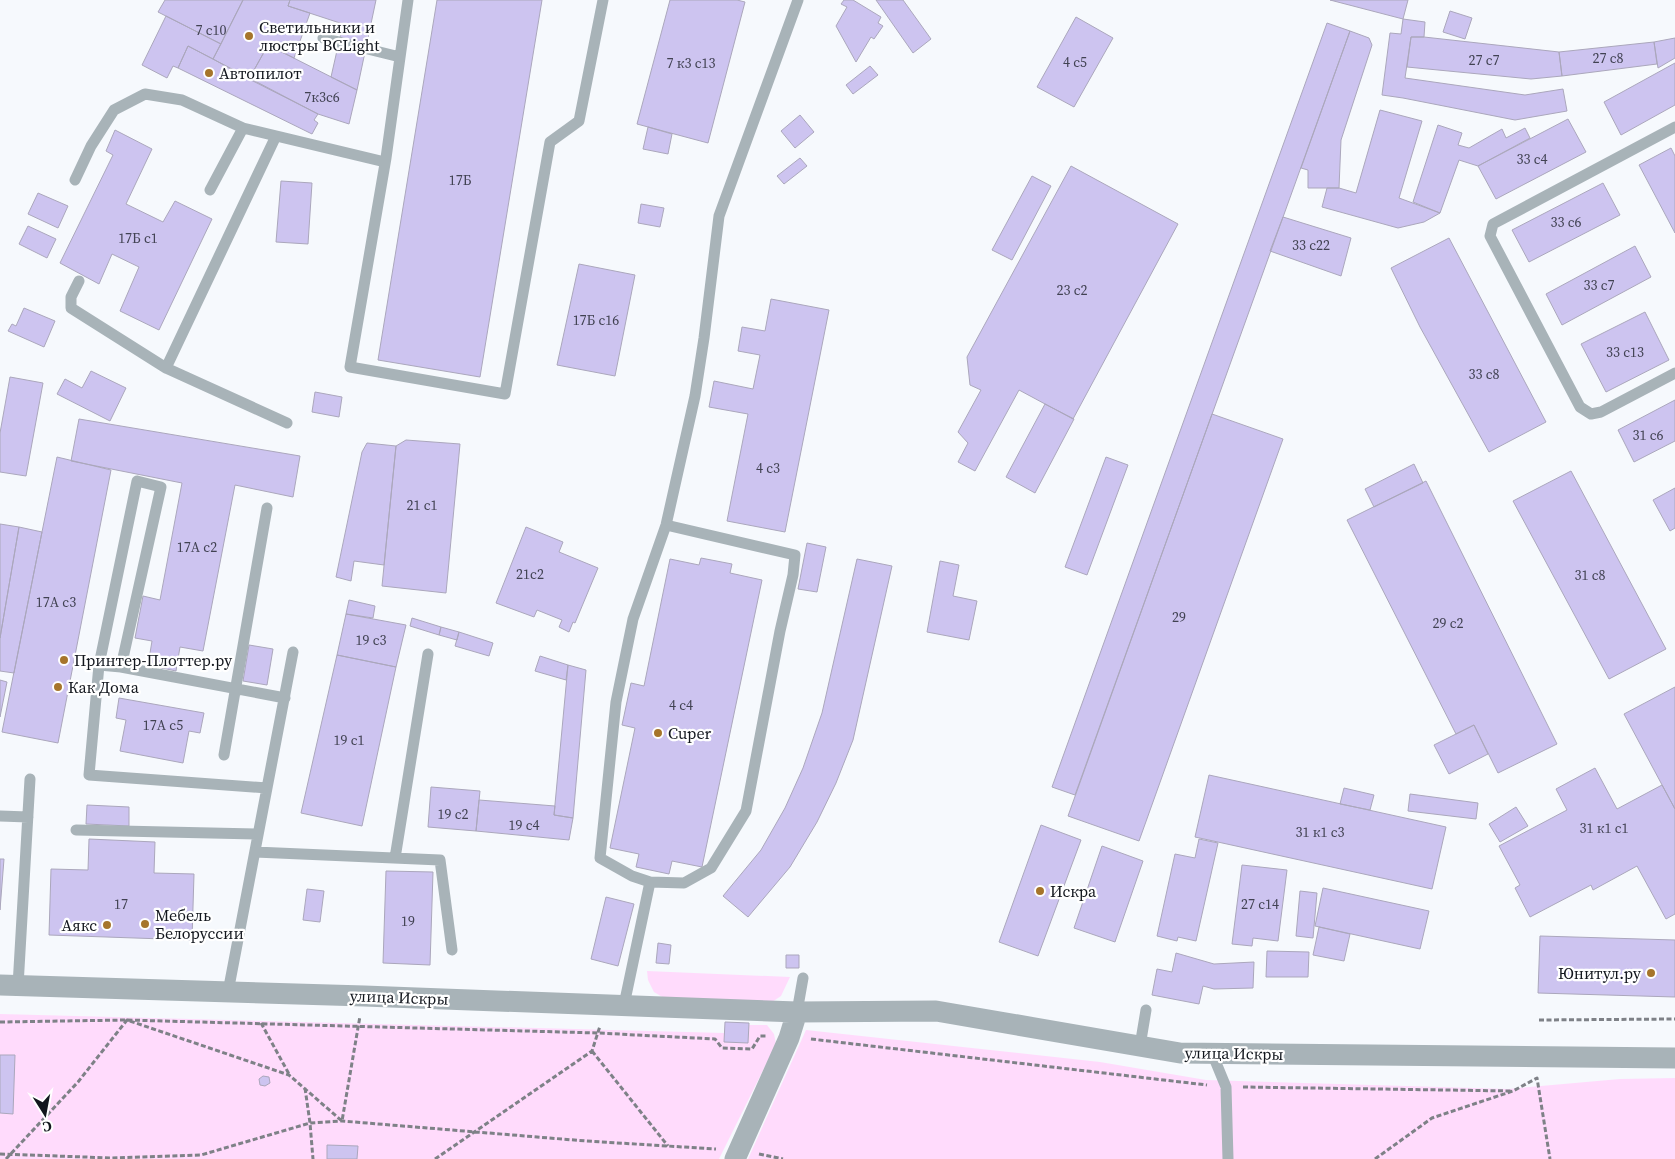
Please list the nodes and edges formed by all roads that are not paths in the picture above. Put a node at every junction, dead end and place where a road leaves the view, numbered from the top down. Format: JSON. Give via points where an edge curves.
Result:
{"nodes":[{"id":1,"x":408,"y":0,"type":"edge"},
{"id":2,"x":603,"y":0,"type":"edge"},
{"id":3,"x":798,"y":0,"type":"edge"},
{"id":4,"x":323,"y":38,"type":"dead end"},
{"id":5,"x":400,"y":57,"type":"junction"},
{"id":6,"x":1675,"y":127,"type":"edge"},
{"id":7,"x":243,"y":128,"type":"junction"},
{"id":8,"x":276,"y":136,"type":"junction"},
{"id":9,"x":386,"y":162,"type":"junction"},
{"id":10,"x":75,"y":180,"type":"dead end"},
{"id":11,"x":210,"y":190,"type":"dead end"},
{"id":12,"x":80,"y":281,"type":"dead end"},
{"id":13,"x":166,"y":368,"type":"junction"},
{"id":14,"x":1675,"y":373,"type":"edge"},
{"id":15,"x":287,"y":423,"type":"dead end"},
{"id":16,"x":267,"y":508,"type":"dead end"},
{"id":17,"x":666,"y":524,"type":"junction"},
{"id":18,"x":293,"y":652,"type":"dead end"},
{"id":19,"x":428,"y":654,"type":"dead end"},
{"id":20,"x":99,"y":665,"type":"junction"},
{"id":21,"x":121,"y":668,"type":"junction"},
{"id":22,"x":236,"y":689,"type":"junction"},
{"id":23,"x":285,"y":698,"type":"junction"},
{"id":24,"x":224,"y":755,"type":"dead end"},
{"id":25,"x":30,"y":778,"type":"dead end"},
{"id":26,"x":267,"y":788,"type":"junction"},
{"id":27,"x":0,"y":816,"type":"edge"},
{"id":28,"x":28,"y":817,"type":"junction"},
{"id":29,"x":76,"y":830,"type":"dead end"},
{"id":30,"x":258,"y":834,"type":"junction"},
{"id":31,"x":255,"y":852,"type":"junction"},
{"id":32,"x":395,"y":858,"type":"junction"},
{"id":33,"x":650,"y":882,"type":"junction"},
{"id":34,"x":452,"y":950,"type":"dead end"},
{"id":35,"x":802,"y":978,"type":"dead end"},
{"id":36,"x":9,"y":986,"type":"edge"},
{"id":37,"x":228,"y":992,"type":"junction"},
{"id":38,"x":614,"y":1005,"type":"junction"},
{"id":39,"x":1146,"y":1010,"type":"dead end"},
{"id":40,"x":797,"y":1012,"type":"junction"},
{"id":41,"x":1140,"y":1046,"type":"junction"},
{"id":42,"x":1212,"y":1053,"type":"junction"},
{"id":43,"x":1675,"y":1058,"type":"edge"},
{"id":44,"x":735,"y":1159,"type":"edge"},
{"id":45,"x":1228,"y":1159,"type":"edge"}],
"edges":[{"from":1,"to":5,"type":"lane"},
{"from":2,"to":9,"type":"lane","via":[[578,121],[550,142],[505,394],[350,367]]},
{"from":3,"to":17,"type":"lane","via":[[719,216],[695,396]]},
{"from":4,"to":5,"type":"lane"},
{"from":5,"to":9,"type":"lane"},
{"from":6,"to":14,"type":"lane","via":[[1493,224],[1490,236],[1580,407],[1590,414],[1601,412]]},
{"from":7,"to":8,"type":"lane"},
{"from":7,"to":10,"type":"lane","via":[[182,100],[145,94],[114,110],[91,146]]},
{"from":7,"to":11,"type":"lane"},
{"from":8,"to":9,"type":"lane"},
{"from":8,"to":13,"type":"lane"},
{"from":12,"to":13,"type":"lane","via":[[71,296],[71,308]]},
{"from":13,"to":15,"type":"lane"},
{"from":16,"to":22,"type":"lane"},
{"from":17,"to":33,"type":"lane","via":[[634,620],[616,702],[600,858]]},
{"from":17,"to":33,"type":"lane","via":[[795,555],[746,811],[711,868],[684,883]]},
{"from":18,"to":23,"type":"lane"},
{"from":19,"to":32,"type":"lane"},
{"from":20,"to":21,"type":"lane"},
{"from":20,"to":21,"type":"lane","via":[[137,481],[161,487]]},
{"from":20,"to":26,"type":"lane","via":[[89,775]]},
{"from":21,"to":22,"type":"lane"},
{"from":22,"to":23,"type":"lane"},
{"from":22,"to":24,"type":"lane"},
{"from":23,"to":26,"type":"lane"},
{"from":25,"to":28,"type":"lane"},
{"from":26,"to":30,"type":"lane"},
{"from":27,"to":28,"type":"lane"},
{"from":28,"to":36,"type":"lane"},
{"from":29,"to":30,"type":"lane"},
{"from":30,"to":31,"type":"lane"},
{"from":31,"to":32,"type":"lane"},
{"from":31,"to":37,"type":"lane"},
{"from":32,"to":34,"type":"lane","via":[[440,860]]},
{"from":33,"to":38,"type":"lane"},
{"from":35,"to":40,"type":"lane"},
{"from":36,"to":37,"type":"street","name":"улица Искры"},
{"from":37,"to":38,"type":"street","name":"улица Искры"},
{"from":38,"to":40,"type":"street","name":"улица Искры"},
{"from":39,"to":41,"type":"lane"},
{"from":40,"to":41,"type":"street","name":"улица Искры","via":[[936,1011]]},
{"from":40,"to":44,"type":"street","via":[[789,1038]]},
{"from":41,"to":42,"type":"street","name":"улица Искры","via":[[1180,1053]]},
{"from":42,"to":43,"type":"street","name":"улица Искры"},
{"from":42,"to":45,"type":"lane","via":[[1226,1087]]}]}
